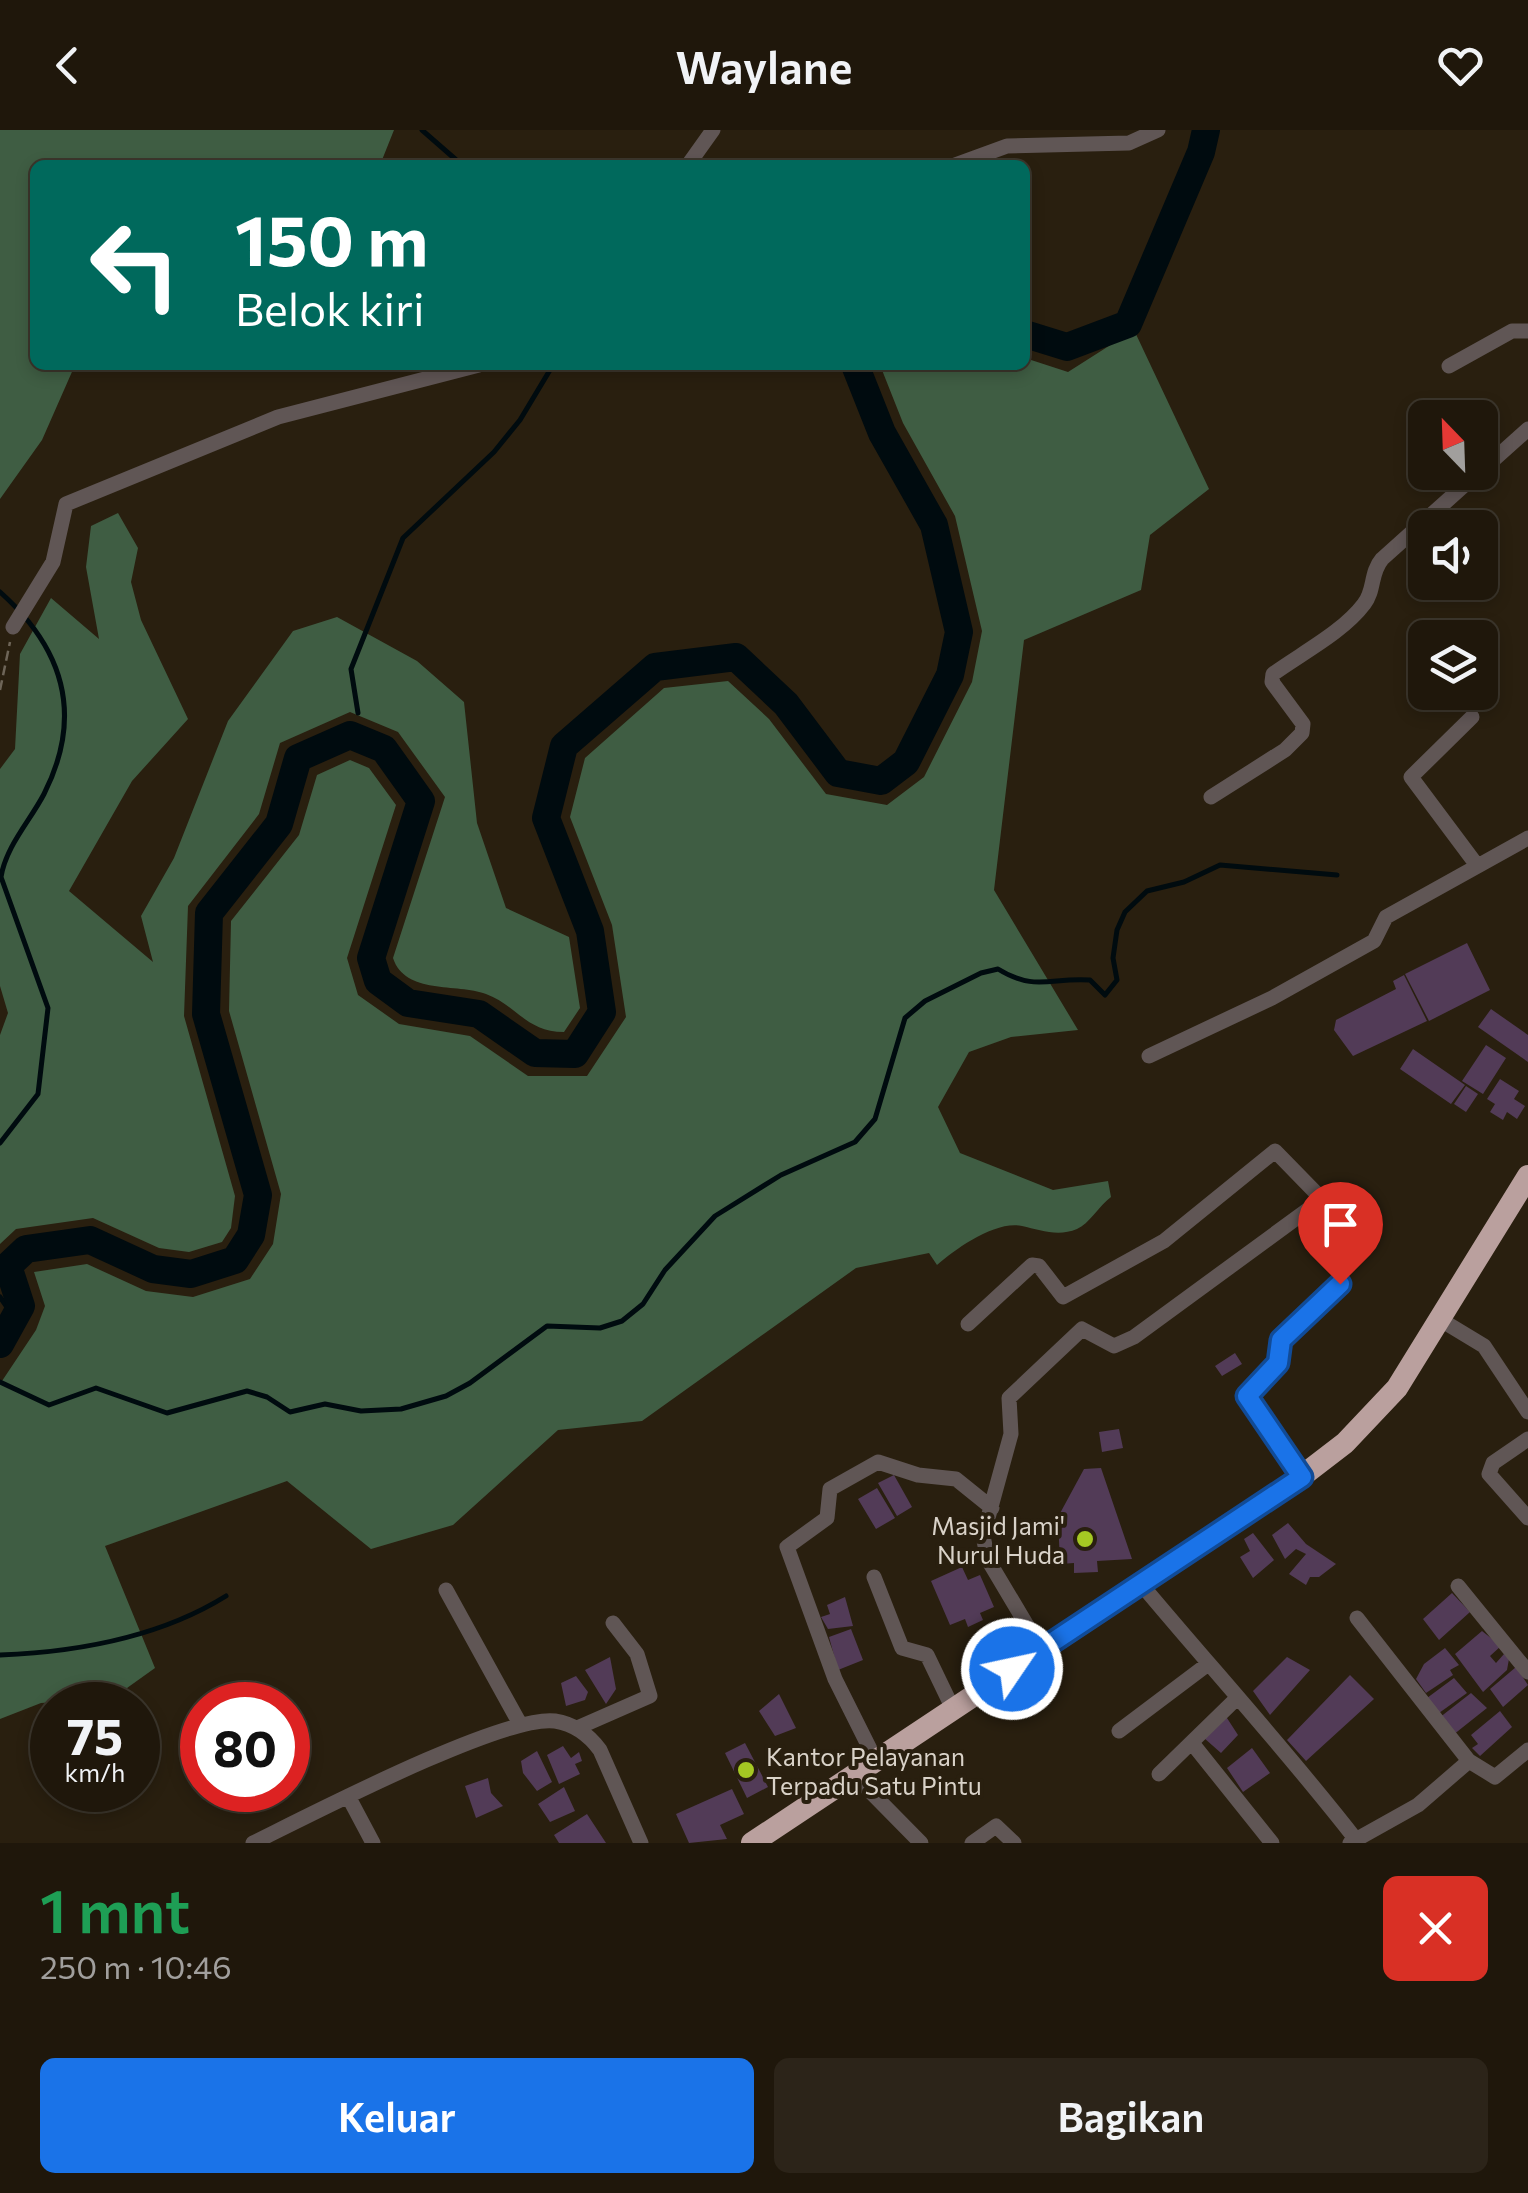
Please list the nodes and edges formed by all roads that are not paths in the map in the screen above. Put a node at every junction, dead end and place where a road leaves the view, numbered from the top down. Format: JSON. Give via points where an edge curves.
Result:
{"nodes":[{"id":1,"x":713,"y":130,"type":"edge"},
{"id":2,"x":1158,"y":130,"type":"edge"},
{"id":3,"x":692,"y":160,"type":"edge"},
{"id":4,"x":969,"y":160,"type":"edge"},
{"id":5,"x":1528,"y":331,"type":"edge"},
{"id":6,"x":1449,"y":366,"type":"dead end"},
{"id":7,"x":460,"y":370,"type":"edge"},
{"id":8,"x":1528,"y":429,"type":"edge"},
{"id":9,"x":1498,"y":456,"type":"edge"},
{"id":10,"x":1460,"y":490,"type":"edge"},
{"id":11,"x":13,"y":627,"type":"road end"},
{"id":12,"x":1472,"y":718,"type":"dead end"},
{"id":13,"x":1211,"y":797,"type":"dead end"},
{"id":14,"x":1528,"y":838,"type":"edge"},
{"id":15,"x":1476,"y":864,"type":"junction"},
{"id":16,"x":1149,"y":1056,"type":"dead end"},
{"id":17,"x":1528,"y":1176,"type":"edge"},
{"id":18,"x":1340,"y":1284,"type":"dead end"},
{"id":19,"x":1442,"y":1320,"type":"junction"},
{"id":20,"x":968,"y":1324,"type":"dead end"},
{"id":21,"x":1528,"y":1412,"type":"edge"},
{"id":22,"x":1528,"y":1439,"type":"edge"},
{"id":23,"x":1302,"y":1477,"type":"junction"},
{"id":24,"x":992,"y":1508,"type":"junction"},
{"id":25,"x":1528,"y":1518,"type":"edge"},
{"id":26,"x":874,"y":1576,"type":"dead end"},
{"id":27,"x":1141,"y":1584,"type":"junction"},
{"id":28,"x":1458,"y":1586,"type":"dead end"},
{"id":29,"x":446,"y":1590,"type":"dead end"},
{"id":30,"x":1357,"y":1618,"type":"dead end"},
{"id":31,"x":613,"y":1622,"type":"dead end"},
{"id":32,"x":1041,"y":1649,"type":"junction"},
{"id":33,"x":1208,"y":1664,"type":"junction"},
{"id":34,"x":1528,"y":1672,"type":"edge"},
{"id":35,"x":1237,"y":1698,"type":"junction"},
{"id":36,"x":953,"y":1709,"type":"junction"},
{"id":37,"x":520,"y":1724,"type":"junction"},
{"id":38,"x":577,"y":1728,"type":"junction"},
{"id":39,"x":1120,"y":1730,"type":"dead end"},
{"id":40,"x":1192,"y":1744,"type":"junction"},
{"id":41,"x":1528,"y":1750,"type":"edge"},
{"id":42,"x":1469,"y":1761,"type":"junction"},
{"id":43,"x":876,"y":1762,"type":"junction"},
{"id":44,"x":1159,"y":1774,"type":"dead end"},
{"id":45,"x":855,"y":1776,"type":"junction"},
{"id":46,"x":348,"y":1796,"type":"junction"},
{"id":47,"x":1354,"y":1842,"type":"edge"},
{"id":48,"x":254,"y":1843,"type":"edge"},
{"id":49,"x":373,"y":1843,"type":"edge"},
{"id":50,"x":641,"y":1843,"type":"edge"},
{"id":51,"x":752,"y":1843,"type":"edge"},
{"id":52,"x":920,"y":1843,"type":"edge"},
{"id":53,"x":972,"y":1843,"type":"edge"},
{"id":54,"x":1014,"y":1843,"type":"edge"},
{"id":55,"x":1272,"y":1843,"type":"edge"}],
"edges":[{"from":1,"to":3,"type":"street"},
{"from":2,"to":4,"type":"street","via":[[1129,143],[1008,146]]},
{"from":5,"to":6,"type":"street","via":[[1512,331]]},
{"from":7,"to":11,"type":"street","via":[[278,417],[66,504],[53,562]]},
{"from":8,"to":9,"type":"street"},
{"from":10,"to":13,"type":"street","via":[[1382,559],[1372,591],[1356,612],[1273,674],[1302,733]]},
{"from":12,"to":15,"type":"street","via":[[1411,777]]},
{"from":14,"to":15,"type":"street"},
{"from":15,"to":16,"type":"street","via":[[1382,920],[1374,941]]},
{"from":17,"to":19,"type":"highway"},
{"from":18,"to":23,"type":"street","via":[[1281,1340],[1278,1363],[1247,1396]]},
{"from":19,"to":21,"type":"street","via":[[1484,1346]]},
{"from":19,"to":23,"type":"highway","via":[[1382,1406]]},
{"from":20,"to":24,"type":"street","via":[[1032,1265],[1064,1297],[1080,1291],[1164,1241],[1275,1152],[1318,1196],[1318,1203],[1134,1336],[1114,1346],[1082,1329],[1014,1390],[1008,1406],[1012,1434]]},
{"from":22,"to":25,"type":"street","via":[[1493,1463],[1489,1474]]},
{"from":23,"to":27,"type":"highway"},
{"from":24,"to":32,"type":"street","via":[[984,1536],[988,1560]]},
{"from":24,"to":43,"type":"street","via":[[956,1479],[918,1476],[878,1462],[834,1486],[827,1518],[787,1547],[836,1679]]},
{"from":26,"to":36,"type":"street","via":[[902,1648],[927,1655]]},
{"from":27,"to":32,"type":"highway"},
{"from":27,"to":33,"type":"street"},
{"from":28,"to":34,"type":"street"},
{"from":29,"to":37,"type":"street"},
{"from":30,"to":42,"type":"street"},
{"from":31,"to":38,"type":"street","via":[[637,1654],[650,1696]]},
{"from":32,"to":36,"type":"highway"},
{"from":33,"to":35,"type":"street"},
{"from":33,"to":39,"type":"street"},
{"from":35,"to":40,"type":"street"},
{"from":35,"to":47,"type":"street","via":[[1280,1742]]},
{"from":36,"to":43,"type":"highway"},
{"from":37,"to":38,"type":"street","via":[[557,1721]]},
{"from":37,"to":46,"type":"street"},
{"from":38,"to":50,"type":"street","via":[[600,1750]]},
{"from":40,"to":44,"type":"street"},
{"from":40,"to":55,"type":"street"},
{"from":41,"to":42,"type":"street","via":[[1495,1777]]},
{"from":42,"to":47,"type":"street","via":[[1426,1800]]},
{"from":43,"to":45,"type":"highway"},
{"from":45,"to":51,"type":"highway"},
{"from":45,"to":52,"type":"street"},
{"from":46,"to":48,"type":"street"},
{"from":46,"to":49,"type":"street"},
{"from":53,"to":54,"type":"street","via":[[996,1826]]}]}
